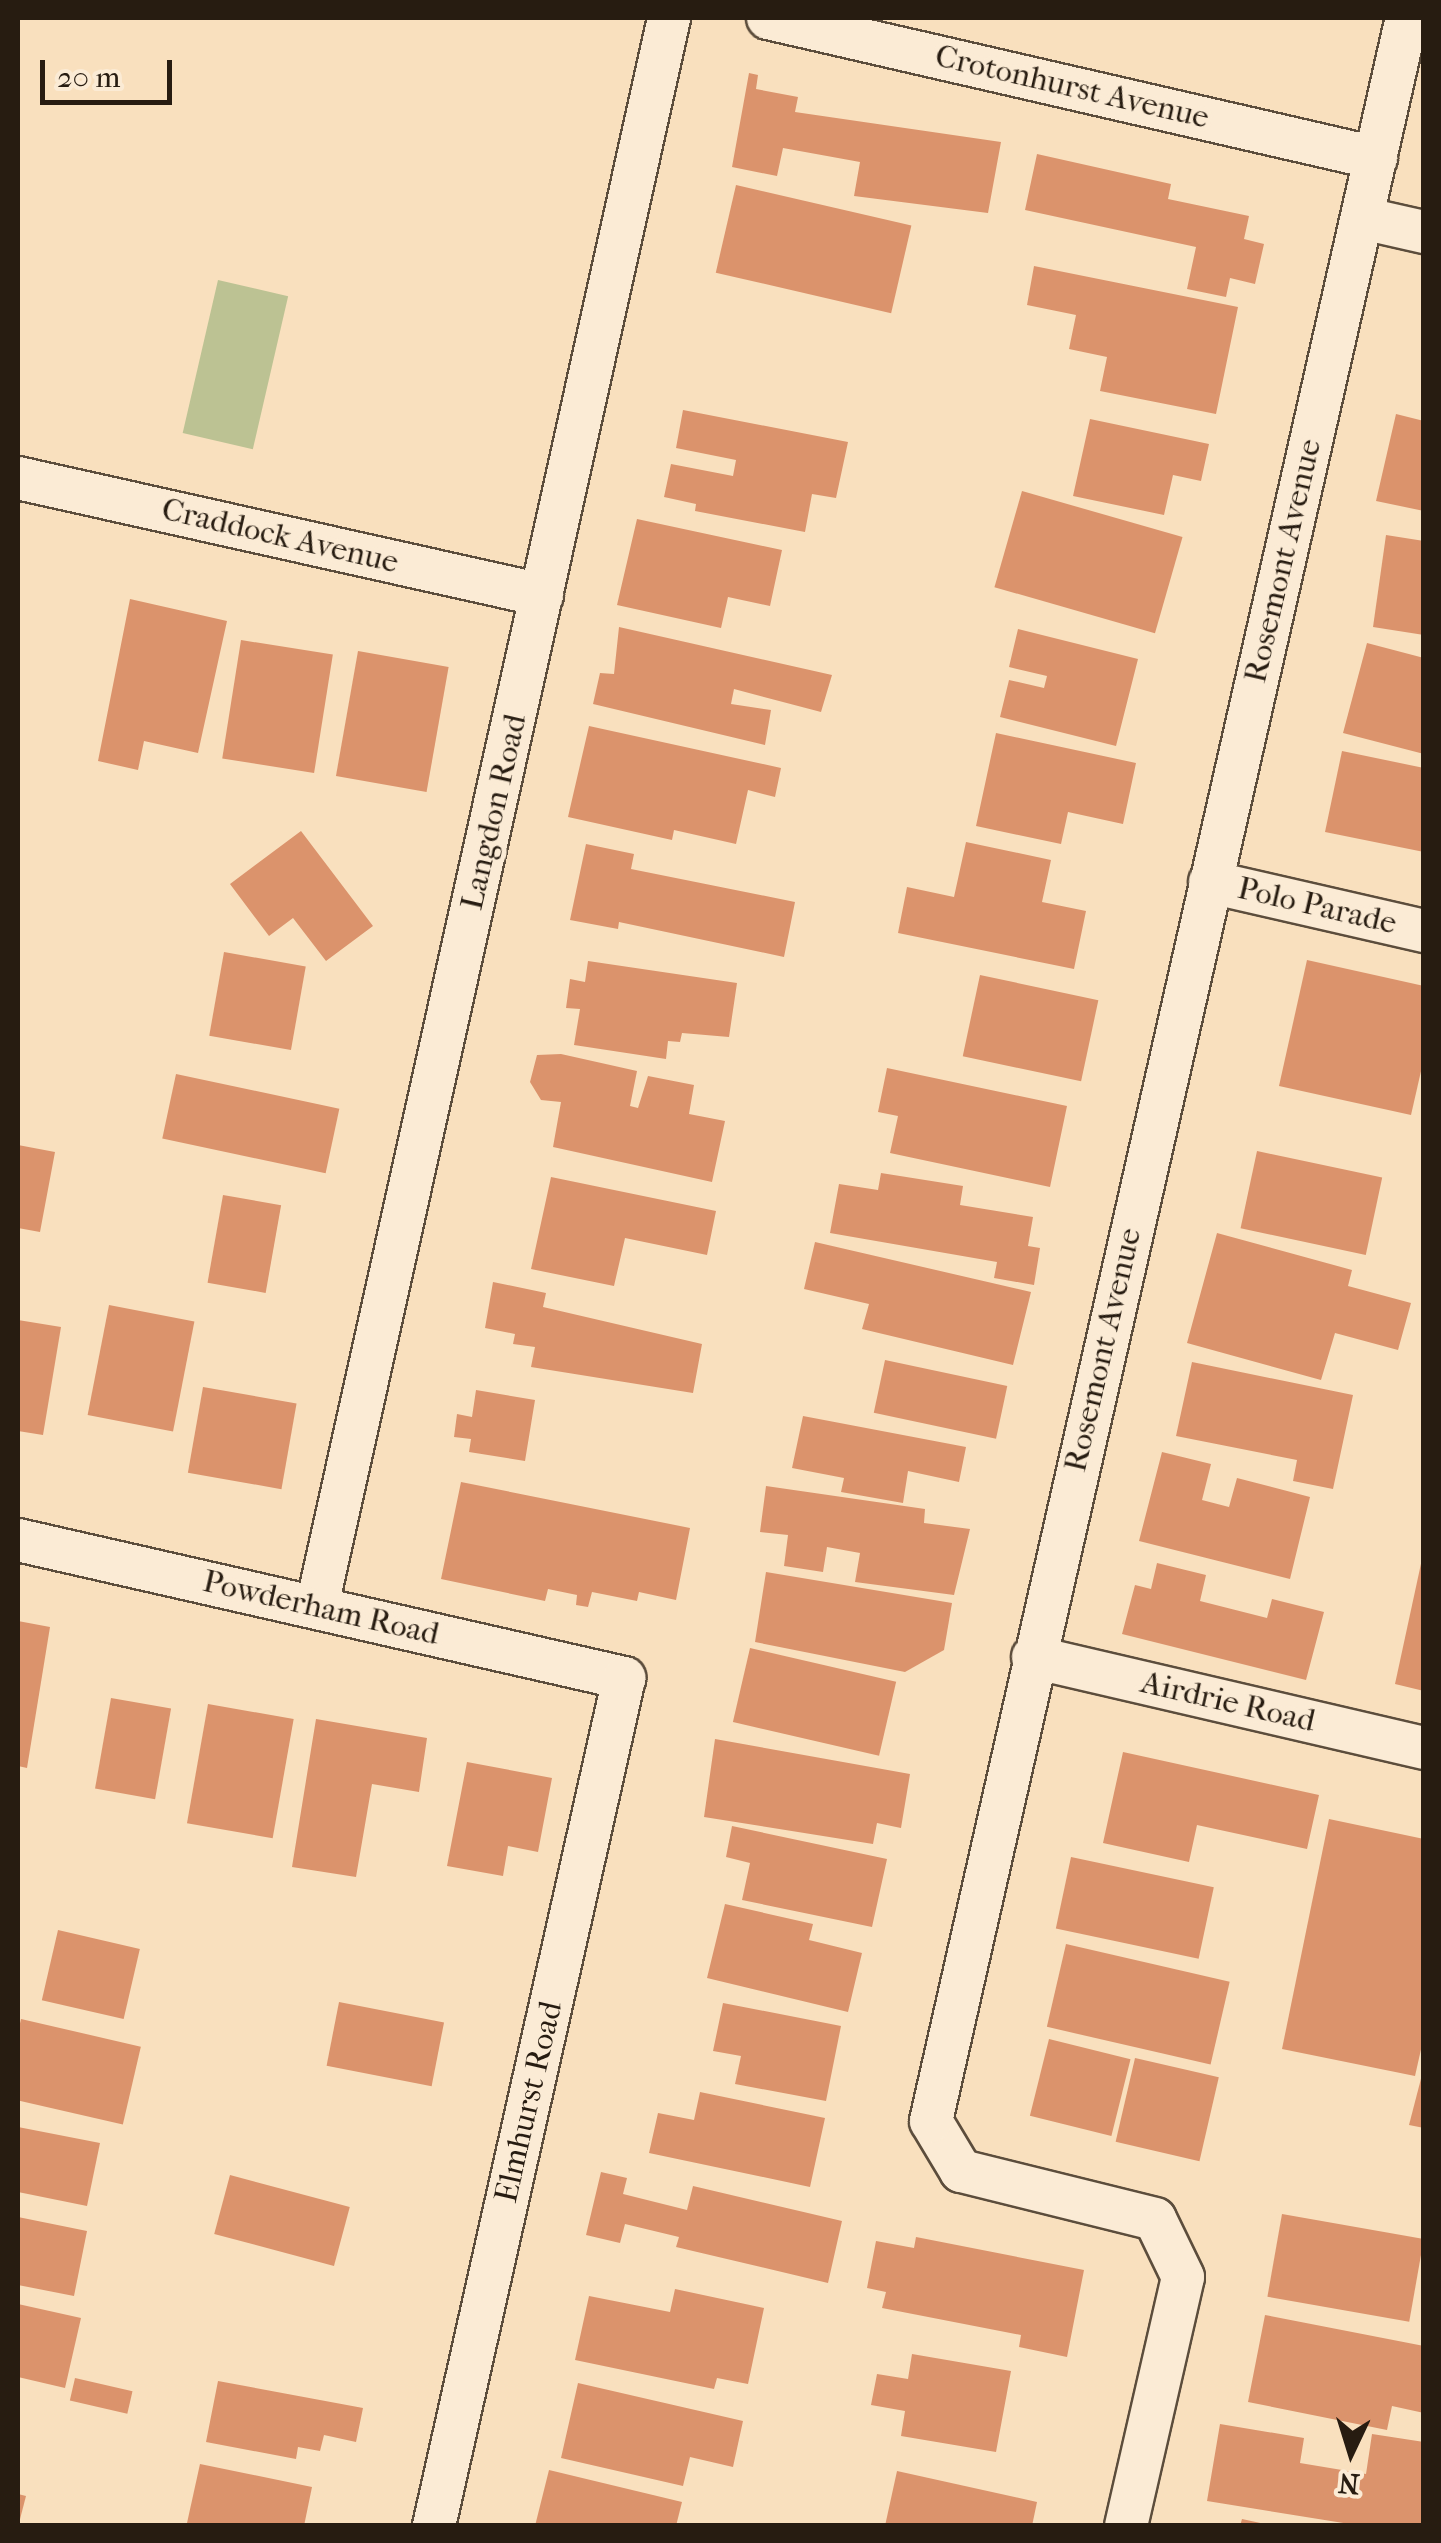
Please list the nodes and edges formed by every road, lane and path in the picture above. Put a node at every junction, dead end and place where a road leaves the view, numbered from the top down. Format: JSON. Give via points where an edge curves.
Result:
{"nodes":[{"id":1,"x":669,"y":18,"type":"edge"},
{"id":2,"x":768,"y":18,"type":"edge"},
{"id":3,"x":1407,"y":18,"type":"edge"},
{"id":4,"x":1376,"y":158,"type":"junction"},
{"id":5,"x":1362,"y":218,"type":"junction"},
{"id":6,"x":1424,"y":232,"type":"edge"},
{"id":7,"x":18,"y":478,"type":"edge"},
{"id":8,"x":542,"y":595,"type":"junction"},
{"id":9,"x":1210,"y":882,"type":"junction"},
{"id":10,"x":1424,"y":930,"type":"edge"},
{"id":11,"x":18,"y":1540,"type":"edge"},
{"id":12,"x":317,"y":1606,"type":"junction"},
{"id":13,"x":1033,"y":1657,"type":"junction"},
{"id":14,"x":624,"y":1678,"type":"joint"},
{"id":15,"x":1424,"y":1748,"type":"edge"},
{"id":16,"x":434,"y":2526,"type":"edge"},
{"id":17,"x":1126,"y":2526,"type":"edge"}],
"edges":[{"from":1,"to":8,"type":"street","name":"Langdon Road"},
{"from":2,"to":4,"type":"street","name":"Crotonhurst Avenue"},
{"from":3,"to":4,"type":"street","name":"Rosemont Avenue"},
{"from":4,"to":5,"type":"street","name":"Rosemont Avenue"},
{"from":5,"to":6,"type":"street"},
{"from":5,"to":9,"type":"street","name":"Rosemont Avenue"},
{"from":7,"to":8,"type":"street","name":"Craddock Avenue"},
{"from":8,"to":12,"type":"street","name":"Langdon Road"},
{"from":9,"to":10,"type":"street","name":"Polo Parade"},
{"from":9,"to":13,"type":"street","name":"Rosemont Avenue"},
{"from":11,"to":12,"type":"street","name":"Powderham Road"},
{"from":12,"to":14,"type":"street","name":"Powderham Road"},
{"from":13,"to":15,"type":"street","name":"Airdrie Road"},
{"from":13,"to":17,"type":"street","name":"Rosemont Avenue","via":[[931,2121],[960,2171],[1154,2219],[1183,2277]]},
{"from":14,"to":16,"type":"street","name":"Elmhurst Road"}]}
